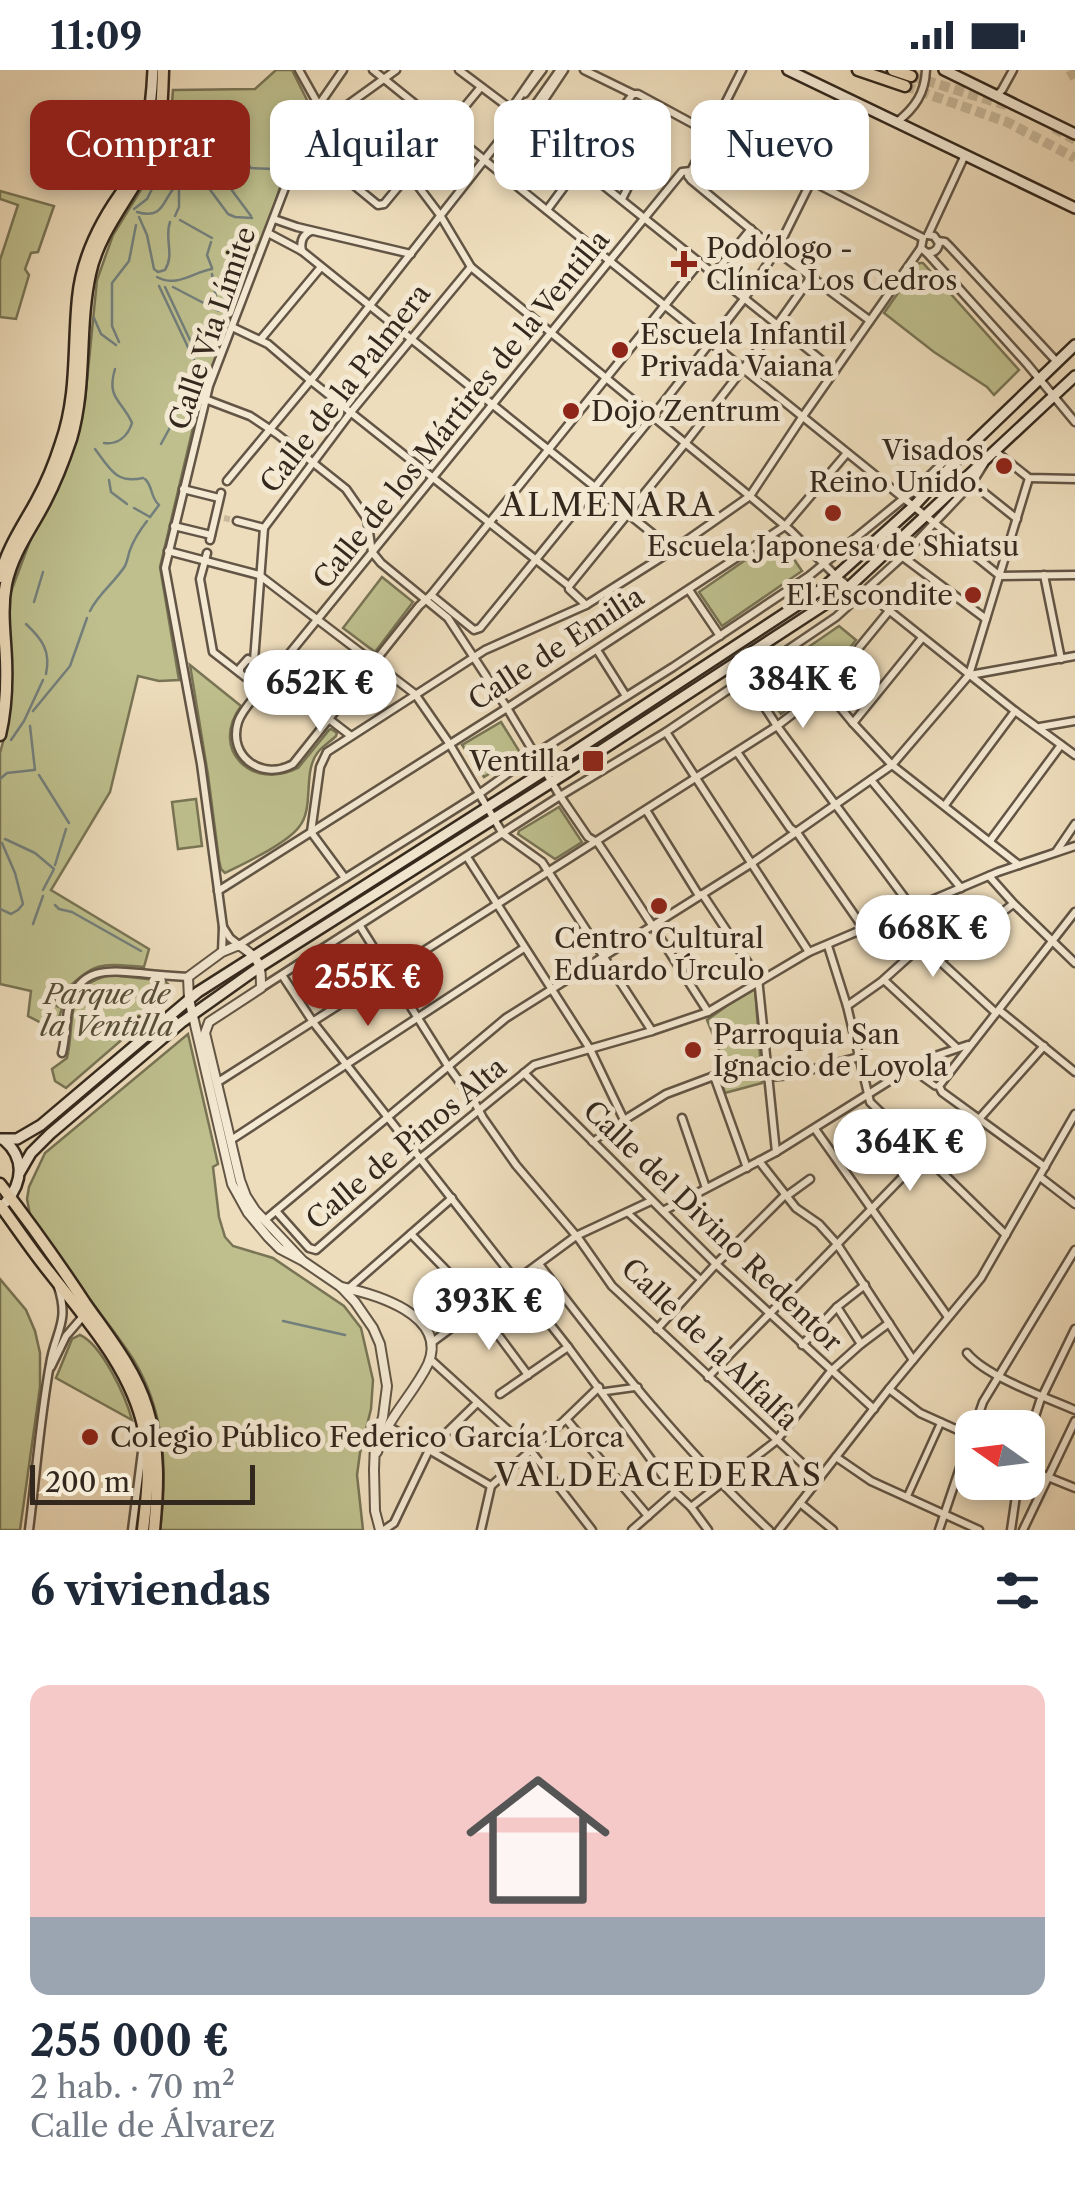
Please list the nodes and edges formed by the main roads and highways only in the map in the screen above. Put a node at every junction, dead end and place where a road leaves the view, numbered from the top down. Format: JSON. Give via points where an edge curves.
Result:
{"nodes":[{"id":1,"x":160,"y":70,"type":"edge"},
{"id":2,"x":788,"y":70,"type":"edge"},
{"id":3,"x":858,"y":70,"type":"edge"},
{"id":4,"x":892,"y":70,"type":"edge"},
{"id":5,"x":944,"y":70,"type":"edge"},
{"id":6,"x":1075,"y":134,"type":"edge"},
{"id":7,"x":121,"y":199,"type":"junction"},
{"id":8,"x":1075,"y":208,"type":"edge"},
{"id":9,"x":1075,"y":345,"type":"edge"},
{"id":10,"x":1075,"y":376,"type":"edge"},
{"id":11,"x":0,"y":577,"type":"edge"},
{"id":12,"x":0,"y":736,"type":"edge"},
{"id":13,"x":2,"y":1140,"type":"edge"},
{"id":14,"x":20,"y":1172,"type":"junction"},
{"id":15,"x":0,"y":1184,"type":"edge"},
{"id":16,"x":3,"y":1204,"type":"edge"},
{"id":17,"x":86,"y":1312,"type":"junction"},
{"id":18,"x":144,"y":1530,"type":"edge"},
{"id":19,"x":154,"y":1530,"type":"edge"}],
"edges":[{"from":1,"to":7,"type":"main road","via":[[152,138]]},
{"from":2,"to":8,"type":"main road"},
{"from":3,"to":4,"type":"main road","via":[[908,81]]},
{"from":5,"to":6,"type":"main road"},
{"from":7,"to":11,"type":"main road","via":[[102,223],[83,268],[74,394],[62,442]]},
{"from":7,"to":12,"type":"main road","via":[[90,272],[78,414],[69,445],[22,539],[6,588]]},
{"from":9,"to":13,"type":"main road","via":[[837,578],[254,955],[189,999],[40,1125]]},
{"from":10,"to":14,"type":"main road","via":[[929,520],[849,587],[261,966],[50,1134]]},
{"from":13,"to":14,"type":"main road","via":[[14,1148]]},
{"from":14,"to":16,"type":"main road"},
{"from":15,"to":16,"type":"main road"},
{"from":16,"to":17,"type":"main road"},
{"from":16,"to":17,"type":"main road"},
{"from":17,"to":18,"type":"main road","via":[[124,1376],[144,1433]]},
{"from":17,"to":19,"type":"main road","via":[[114,1342],[148,1409],[158,1472]]}]}
